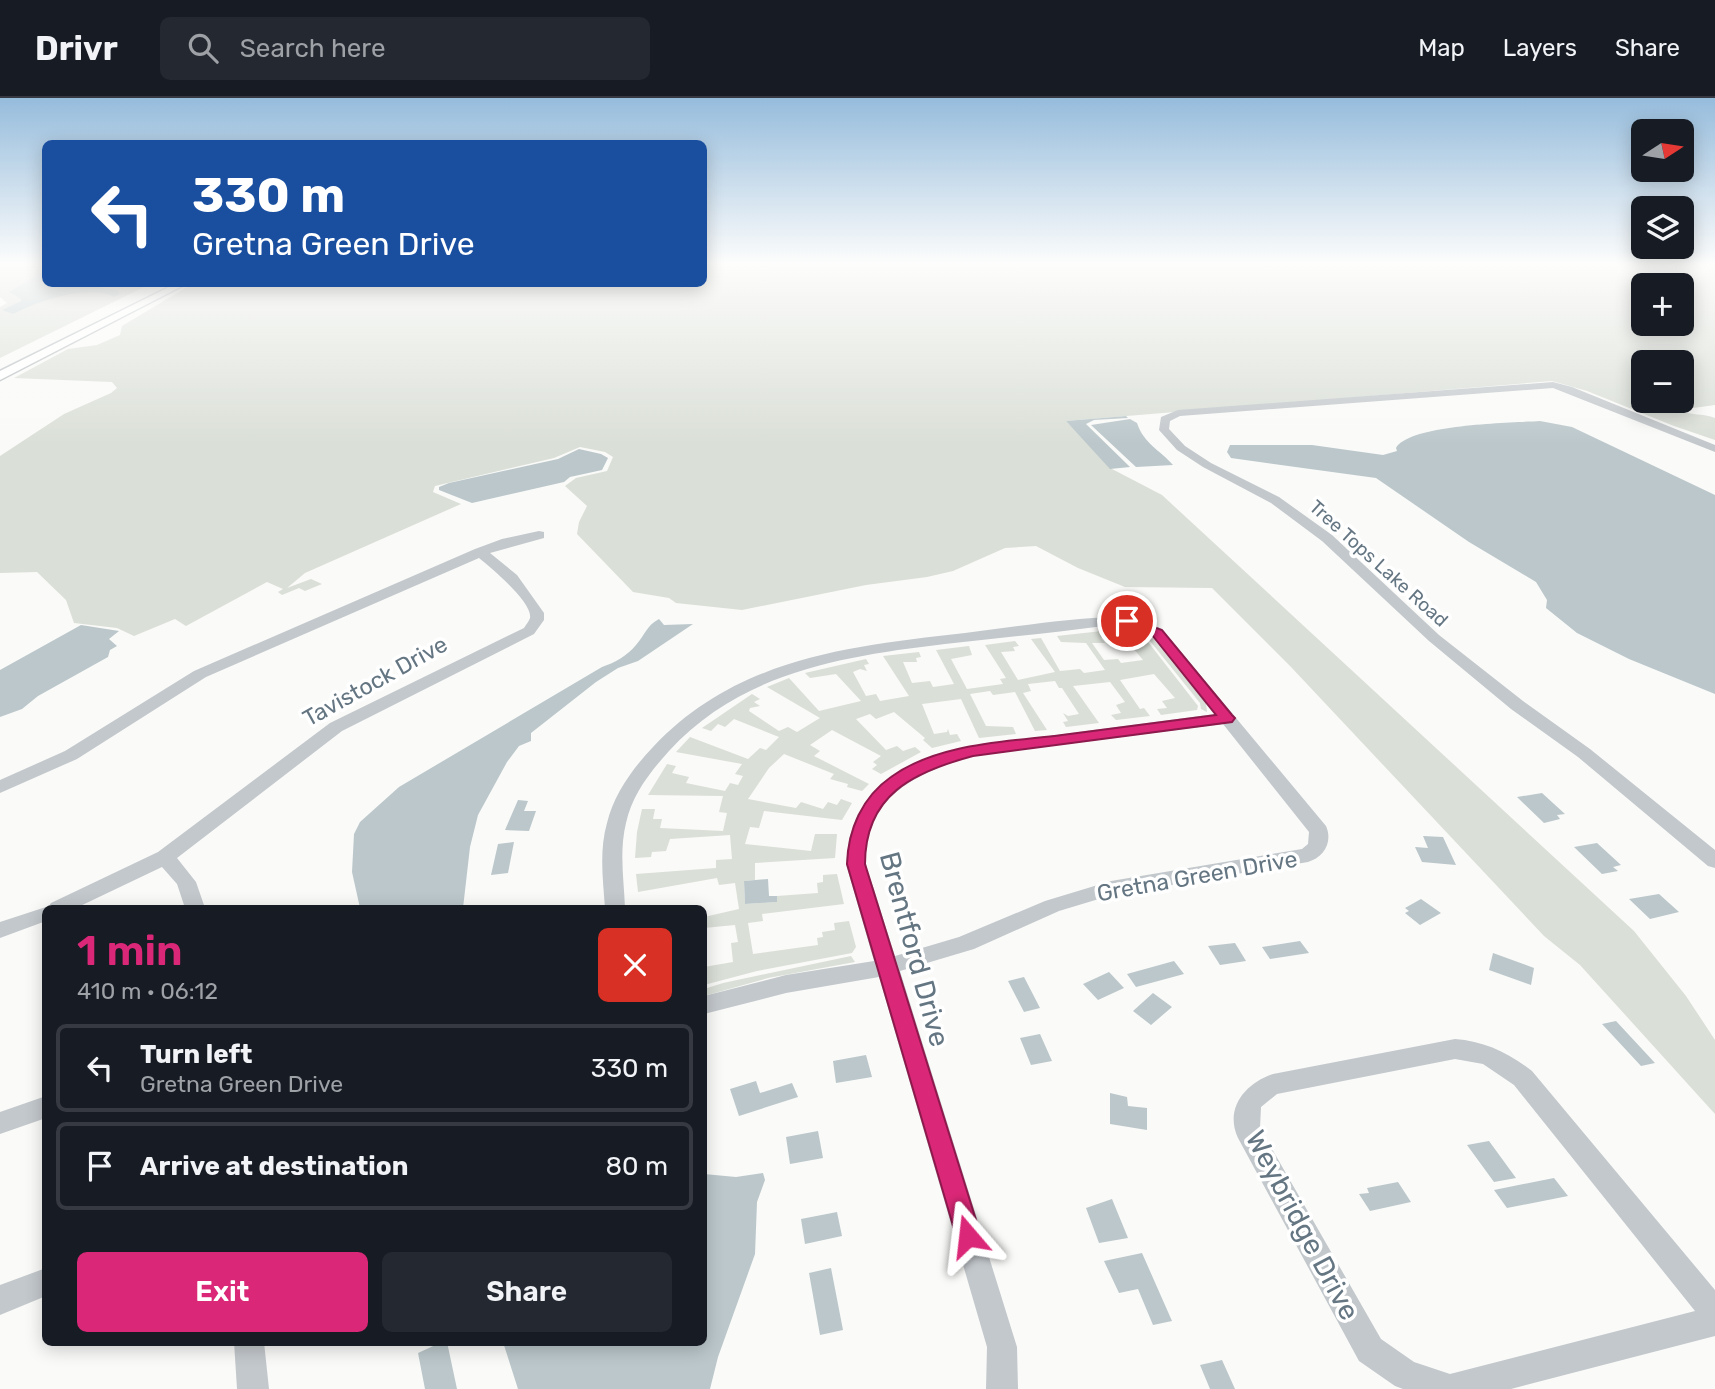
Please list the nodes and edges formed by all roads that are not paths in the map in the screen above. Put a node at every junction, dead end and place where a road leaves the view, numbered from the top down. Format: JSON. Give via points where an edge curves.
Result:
{"nodes":[{"id":1,"x":77,"y":323,"type":"edge"},
{"id":2,"x":104,"y":323,"type":"edge"},
{"id":3,"x":65,"y":329,"type":"dead end"},
{"id":4,"x":0,"y":376,"type":"edge"},
{"id":5,"x":1715,"y":449,"type":"edge"},
{"id":6,"x":538,"y":536,"type":"dead end"},
{"id":7,"x":480,"y":552,"type":"junction"},
{"id":8,"x":1227,"y":718,"type":"junction"},
{"id":9,"x":0,"y":787,"type":"edge"},
{"id":10,"x":164,"y":857,"type":"junction"},
{"id":11,"x":1715,"y":861,"type":"edge"},
{"id":12,"x":64,"y":905,"type":"edge"},
{"id":13,"x":194,"y":905,"type":"edge"},
{"id":14,"x":615,"y":905,"type":"edge"},
{"id":15,"x":42,"y":914,"type":"edge"},
{"id":16,"x":0,"y":930,"type":"edge"},
{"id":17,"x":886,"y":967,"type":"junction"},
{"id":18,"x":707,"y":1004,"type":"edge"},
{"id":19,"x":42,"y":1109,"type":"edge"},
{"id":20,"x":0,"y":1123,"type":"edge"},
{"id":21,"x":42,"y":1284,"type":"edge"},
{"id":22,"x":0,"y":1300,"type":"edge"},
{"id":23,"x":1715,"y":1313,"type":"edge"},
{"id":24,"x":1715,"y":1321,"type":"edge"},
{"id":25,"x":249,"y":1346,"type":"edge"},
{"id":26,"x":253,"y":1389,"type":"edge"},
{"id":27,"x":1002,"y":1389,"type":"edge"},
{"id":28,"x":1450,"y":1389,"type":"edge"}],
"edges":[{"from":1,"to":3,"type":"main road"},
{"from":2,"to":4,"type":"main road"},
{"from":5,"to":11,"type":"street","name":"Tree Tops Lake Road","via":[[1568,389],[1545,385],[1178,413],[1165,419],[1164,430],[1181,448],[1275,499],[1327,538],[1434,638]]},
{"from":6,"to":7,"type":"street"},
{"from":7,"to":9,"type":"street","via":[[211,668],[71,755]]},
{"from":7,"to":10,"type":"street","name":"Tavistock Drive","via":[[512,578],[537,613],[529,631],[336,727]]},
{"from":8,"to":14,"type":"street","name":"Gretna Green Drive","via":[[1157,632],[1127,621],[907,644],[813,659],[723,696],[664,743],[631,787],[616,824],[612,852]]},
{"from":8,"to":17,"type":"street","name":"Brentford Drive","via":[[972,751],[932,762],[898,779],[876,802],[856,842],[856,864]]},
{"from":8,"to":17,"type":"street","name":"Gretna Green Drive","via":[[1319,831],[1318,846],[1308,855],[1107,890],[1052,906],[967,943]]},
{"from":10,"to":12,"type":"street","name":"Tavistock Drive"},
{"from":10,"to":13,"type":"street","via":[[186,882]]},
{"from":15,"to":16,"type":"street"},
{"from":17,"to":18,"type":"street","name":"Gretna Green Drive","via":[[786,984]]},
{"from":17,"to":27,"type":"street","name":"Brentford Drive","via":[[1002,1347]]},
{"from":19,"to":20,"type":"street"},
{"from":21,"to":22,"type":"street"},
{"from":23,"to":28,"type":"street","name":"Weybridge Drive","via":[[1523,1078],[1489,1056],[1455,1049],[1259,1089],[1249,1100],[1247,1130],[1370,1350],[1406,1374]]},
{"from":24,"to":28,"type":"street","name":"Weybridge Drive"},
{"from":25,"to":26,"type":"street"}]}
